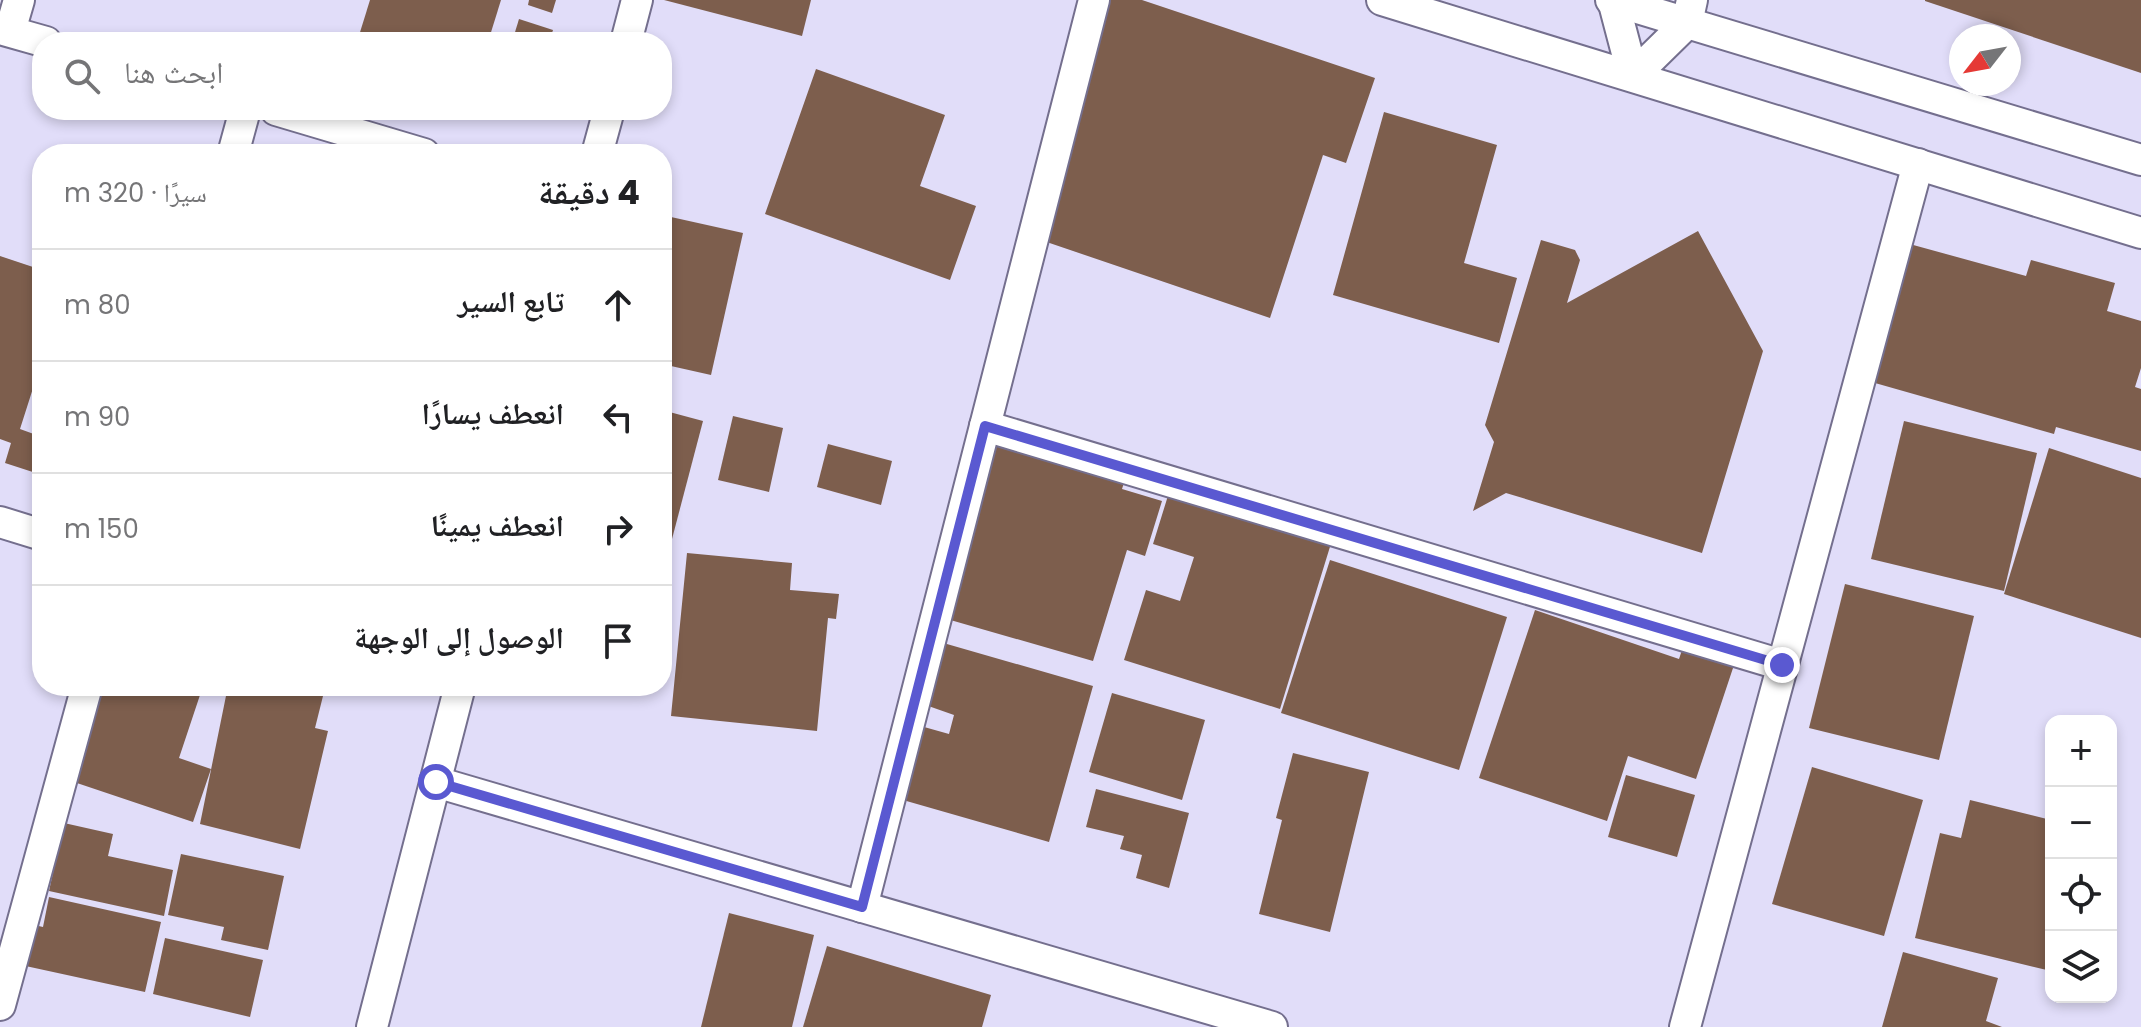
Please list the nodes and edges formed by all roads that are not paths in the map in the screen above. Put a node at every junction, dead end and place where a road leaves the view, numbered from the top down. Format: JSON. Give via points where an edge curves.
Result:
{"nodes":[{"id":1,"x":19,"y":0,"type":"edge"},
{"id":2,"x":637,"y":0,"type":"edge"},
{"id":3,"x":1094,"y":0,"type":"edge"},
{"id":4,"x":1382,"y":0,"type":"edge"},
{"id":5,"x":1612,"y":0,"type":"edge"},
{"id":6,"x":1689,"y":12,"type":"edge"},
{"id":7,"x":5,"y":30,"type":"edge"},
{"id":8,"x":629,"y":32,"type":"edge"},
{"id":9,"x":32,"y":38,"type":"edge"},
{"id":10,"x":1633,"y":76,"type":"junction"},
{"id":11,"x":242,"y":120,"type":"edge"},
{"id":12,"x":310,"y":120,"type":"edge"},
{"id":13,"x":606,"y":120,"type":"edge"},
{"id":14,"x":236,"y":144,"type":"edge"},
{"id":15,"x":390,"y":144,"type":"edge"},
{"id":16,"x":600,"y":144,"type":"edge"},
{"id":17,"x":2141,"y":160,"type":"edge"},
{"id":18,"x":1918,"y":164,"type":"junction"},
{"id":19,"x":2141,"y":233,"type":"edge"},
{"id":20,"x":985,"y":426,"type":"junction"},
{"id":21,"x":0,"y":522,"type":"edge"},
{"id":22,"x":32,"y":532,"type":"edge"},
{"id":23,"x":1782,"y":665,"type":"junction"},
{"id":24,"x":84,"y":696,"type":"edge"},
{"id":25,"x":458,"y":696,"type":"edge"},
{"id":26,"x":436,"y":782,"type":"junction"},
{"id":27,"x":862,"y":907,"type":"junction"},
{"id":28,"x":2,"y":993,"type":"edge"},
{"id":29,"x":372,"y":1027,"type":"edge"},
{"id":30,"x":1272,"y":1027,"type":"edge"},
{"id":31,"x":1685,"y":1027,"type":"edge"}],
"edges":[{"from":1,"to":7,"type":"street"},
{"from":2,"to":8,"type":"street"},
{"from":3,"to":20,"type":"street"},
{"from":4,"to":10,"type":"street"},
{"from":5,"to":6,"type":"street"},
{"from":5,"to":10,"type":"street"},
{"from":6,"to":10,"type":"street"},
{"from":6,"to":17,"type":"street"},
{"from":7,"to":9,"type":"street"},
{"from":10,"to":18,"type":"street"},
{"from":11,"to":14,"type":"street"},
{"from":12,"to":15,"type":"street"},
{"from":13,"to":16,"type":"street"},
{"from":18,"to":19,"type":"street"},
{"from":18,"to":23,"type":"street"},
{"from":20,"to":23,"type":"street"},
{"from":20,"to":27,"type":"street"},
{"from":21,"to":22,"type":"street"},
{"from":23,"to":31,"type":"street"},
{"from":24,"to":28,"type":"street"},
{"from":25,"to":26,"type":"street"},
{"from":26,"to":27,"type":"street"},
{"from":26,"to":29,"type":"street"},
{"from":27,"to":30,"type":"street"}]}
